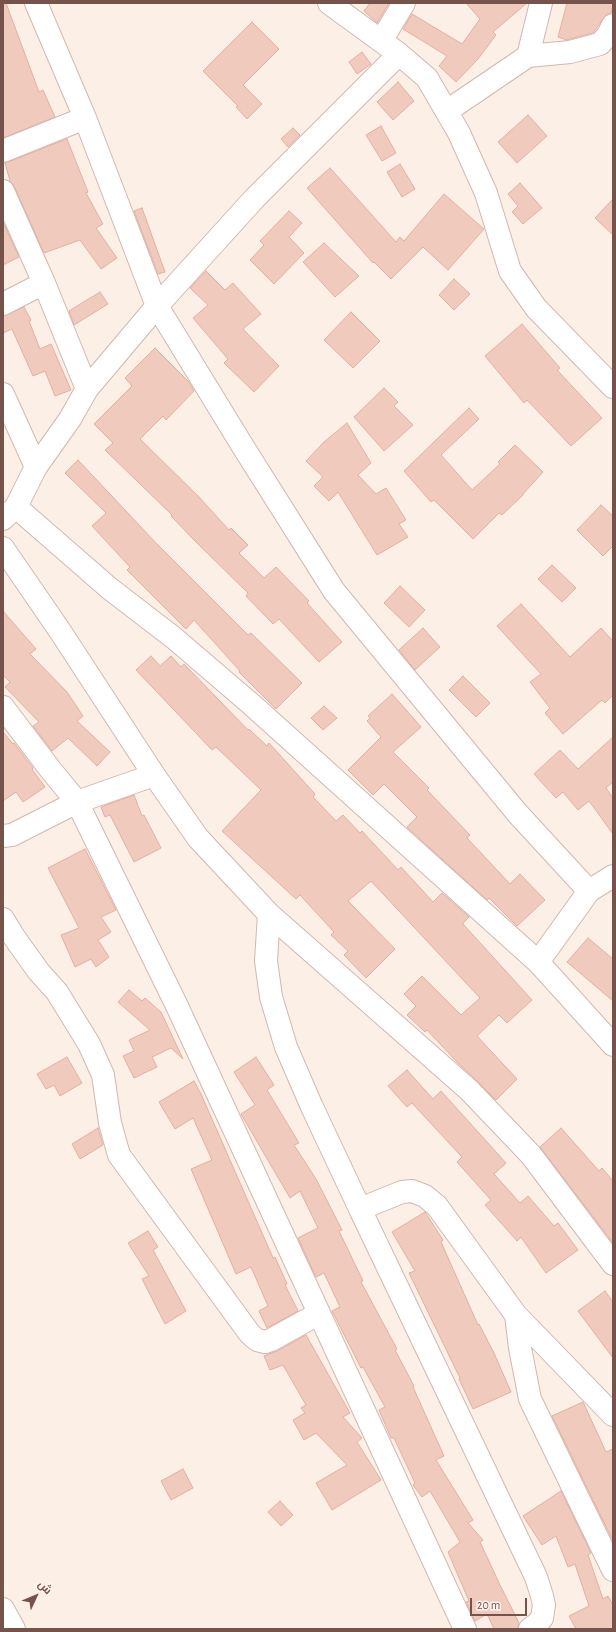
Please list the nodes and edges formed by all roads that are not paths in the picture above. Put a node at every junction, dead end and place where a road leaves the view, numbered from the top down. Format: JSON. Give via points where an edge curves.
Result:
{"nodes":[{"id":1,"x":36,"y":3,"type":"edge"},
{"id":2,"x":329,"y":3,"type":"edge"},
{"id":3,"x":404,"y":3,"type":"edge"},
{"id":4,"x":541,"y":3,"type":"edge"},
{"id":5,"x":613,"y":25,"type":"edge"},
{"id":6,"x":381,"y":41,"type":"junction"},
{"id":7,"x":399,"y":54,"type":"junction"},
{"id":8,"x":528,"y":56,"type":"junction"},
{"id":9,"x":447,"y":111,"type":"junction"},
{"id":10,"x":85,"y":118,"type":"junction"},
{"id":11,"x":3,"y":151,"type":"edge"},
{"id":12,"x":3,"y":191,"type":"edge"},
{"id":13,"x":44,"y":283,"type":"junction"},
{"id":14,"x":3,"y":304,"type":"edge"},
{"id":15,"x":157,"y":306,"type":"junction"},
{"id":16,"x":613,"y":387,"type":"edge"},
{"id":17,"x":87,"y":389,"type":"junction"},
{"id":18,"x":3,"y":394,"type":"edge"},
{"id":19,"x":36,"y":467,"type":"junction"},
{"id":20,"x":10,"y":513,"type":"edge"},
{"id":21,"x":3,"y":548,"type":"edge"},
{"id":22,"x":3,"y":707,"type":"edge"},
{"id":23,"x":154,"y":775,"type":"junction"},
{"id":24,"x":76,"y":802,"type":"junction"},
{"id":25,"x":3,"y":836,"type":"edge"},
{"id":26,"x":613,"y":876,"type":"edge"},
{"id":27,"x":589,"y":891,"type":"junction"},
{"id":28,"x":268,"y":914,"type":"junction"},
{"id":29,"x":3,"y":919,"type":"edge"},
{"id":30,"x":538,"y":962,"type":"junction"},
{"id":31,"x":613,"y":1046,"type":"edge"},
{"id":32,"x":360,"y":1209,"type":"junction"},
{"id":33,"x":613,"y":1264,"type":"edge"},
{"id":34,"x":318,"y":1314,"type":"junction"},
{"id":35,"x":516,"y":1315,"type":"junction"},
{"id":36,"x":613,"y":1414,"type":"edge"},
{"id":37,"x":613,"y":1570,"type":"edge"},
{"id":38,"x":3,"y":1609,"type":"edge"},
{"id":39,"x":14,"y":1629,"type":"edge"},
{"id":40,"x":464,"y":1629,"type":"edge"},
{"id":41,"x":530,"y":1629,"type":"edge"}],
"edges":[{"from":1,"to":10,"type":"street"},
{"from":2,"to":6,"type":"street"},
{"from":3,"to":6,"type":"street"},
{"from":4,"to":8,"type":"street"},
{"from":5,"to":8,"type":"street","via":[[600,44],[570,52]]},
{"from":6,"to":7,"type":"street"},
{"from":7,"to":9,"type":"street","via":[[427,78]]},
{"from":7,"to":15,"type":"street","via":[[254,199]]},
{"from":8,"to":9,"type":"street"},
{"from":9,"to":16,"type":"street","via":[[486,193],[510,271],[536,308]]},
{"from":10,"to":11,"type":"street"},
{"from":10,"to":15,"type":"street"},
{"from":12,"to":13,"type":"street"},
{"from":13,"to":14,"type":"street"},
{"from":13,"to":17,"type":"street"},
{"from":15,"to":17,"type":"street"},
{"from":15,"to":27,"type":"street","via":[[334,591],[518,814]]},
{"from":17,"to":19,"type":"street","via":[[70,419]]},
{"from":18,"to":19,"type":"street"},
{"from":19,"to":20,"type":"street"},
{"from":20,"to":30,"type":"street","via":[[174,638],[252,704]]},
{"from":21,"to":23,"type":"street"},
{"from":22,"to":24,"type":"street"},
{"from":23,"to":24,"type":"street"},
{"from":23,"to":28,"type":"street","via":[[198,838]]},
{"from":24,"to":25,"type":"street","via":[[12,835]]},
{"from":24,"to":34,"type":"street","via":[[177,1006]]},
{"from":26,"to":27,"type":"street"},
{"from":27,"to":30,"type":"street"},
{"from":28,"to":32,"type":"street","via":[[266,961],[271,997],[286,1047]]},
{"from":28,"to":33,"type":"street","via":[[469,1090],[531,1155]]},
{"from":29,"to":34,"type":"street","via":[[39,972],[57,992],[89,1044],[103,1075],[110,1123],[119,1155],[250,1334],[265,1342]]},
{"from":30,"to":31,"type":"street"},
{"from":32,"to":35,"type":"street","via":[[402,1192],[412,1191],[425,1196],[437,1206]]},
{"from":32,"to":41,"type":"street","via":[[536,1578],[544,1605],[542,1618]]},
{"from":34,"to":40,"type":"street"},
{"from":35,"to":36,"type":"street"},
{"from":35,"to":37,"type":"street","via":[[530,1399]]},
{"from":38,"to":39,"type":"street"}]}
